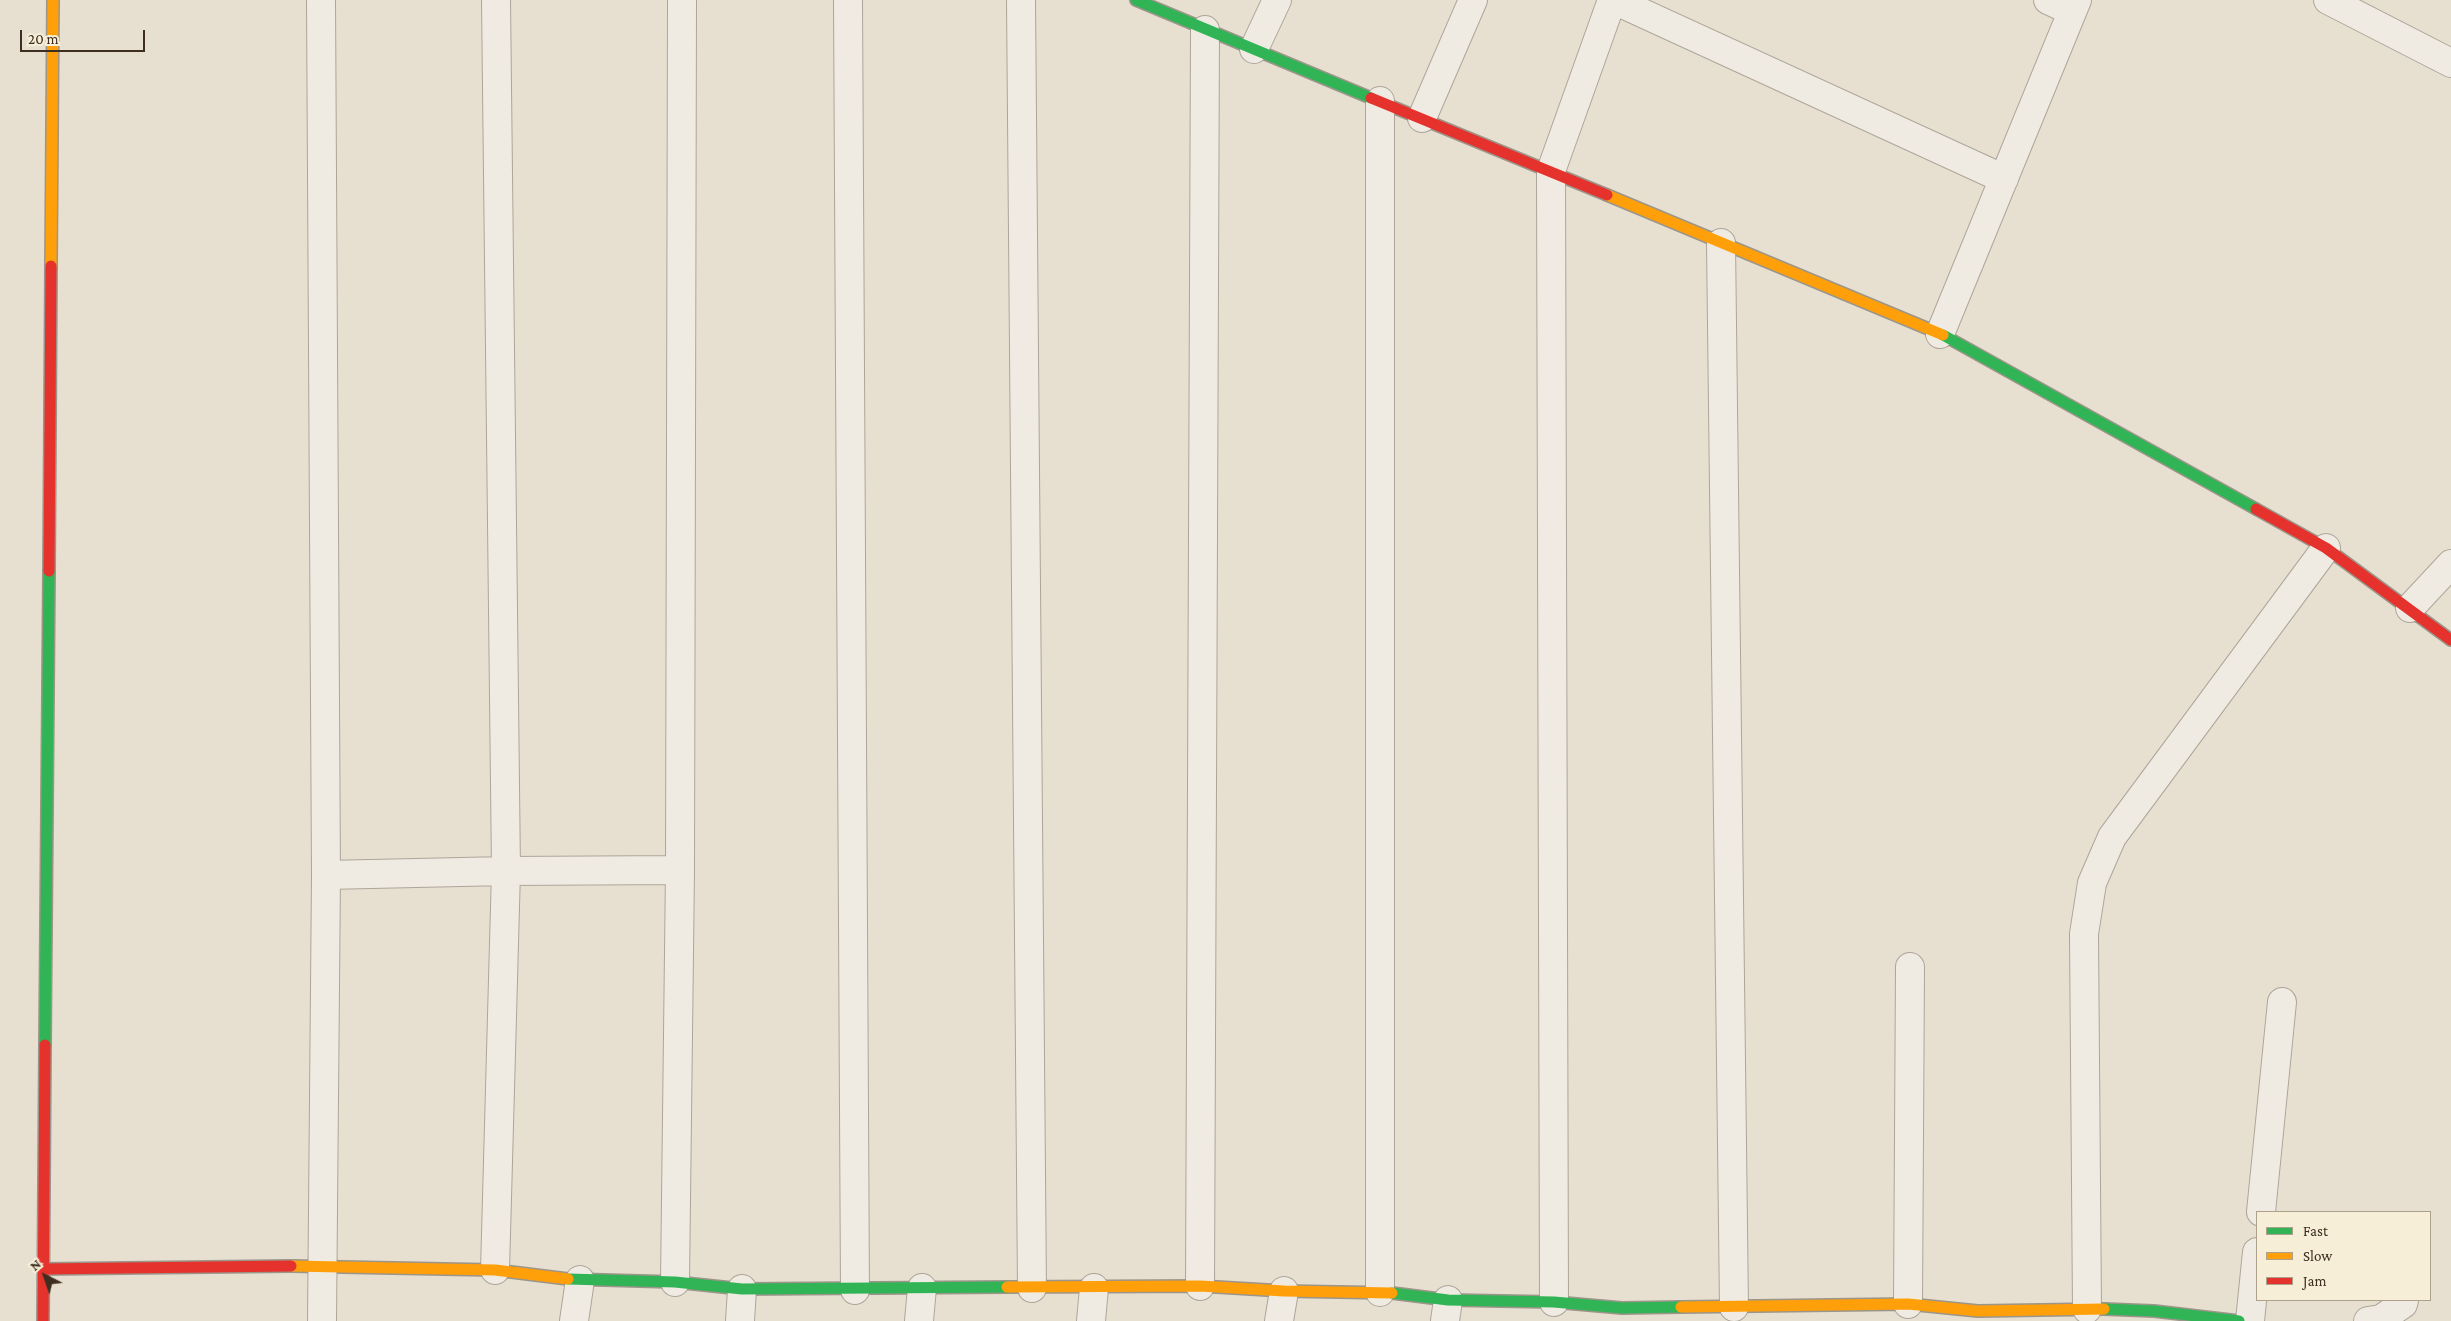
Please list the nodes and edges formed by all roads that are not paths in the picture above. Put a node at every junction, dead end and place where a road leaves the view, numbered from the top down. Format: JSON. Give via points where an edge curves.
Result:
{"nodes":[{"id":1,"x":53,"y":0,"type":"edge"},
{"id":2,"x":321,"y":0,"type":"edge"},
{"id":3,"x":496,"y":0,"type":"edge"},
{"id":4,"x":682,"y":0,"type":"edge"},
{"id":5,"x":848,"y":0,"type":"edge"},
{"id":6,"x":1021,"y":0,"type":"edge"},
{"id":7,"x":1136,"y":0,"type":"edge"},
{"id":8,"x":1277,"y":0,"type":"edge"},
{"id":9,"x":1473,"y":0,"type":"edge"},
{"id":10,"x":1613,"y":0,"type":"edge"},
{"id":11,"x":2328,"y":0,"type":"edge"},
{"id":12,"x":2066,"y":4,"type":"edge"},
{"id":13,"x":2359,"y":7,"type":"edge"},
{"id":14,"x":1205,"y":30,"type":"junction"},
{"id":15,"x":1254,"y":49,"type":"junction"},
{"id":16,"x":2451,"y":63,"type":"edge"},
{"id":17,"x":1380,"y":101,"type":"junction"},
{"id":18,"x":1422,"y":118,"type":"junction"},
{"id":19,"x":1551,"y":171,"type":"junction"},
{"id":20,"x":2004,"y":179,"type":"junction"},
{"id":21,"x":1722,"y":243,"type":"junction"},
{"id":22,"x":1940,"y":334,"type":"junction"},
{"id":23,"x":2326,"y":548,"type":"junction"},
{"id":24,"x":2451,"y":564,"type":"edge"},
{"id":25,"x":2410,"y":608,"type":"junction"},
{"id":26,"x":2451,"y":640,"type":"edge"},
{"id":27,"x":680,"y":870,"type":"junction"},
{"id":28,"x":506,"y":871,"type":"junction"},
{"id":29,"x":326,"y":875,"type":"junction"},
{"id":30,"x":1910,"y":967,"type":"dead end"},
{"id":31,"x":2282,"y":1002,"type":"dead end"},
{"id":32,"x":2261,"y":1211,"type":"edge"},
{"id":33,"x":2256,"y":1262,"type":"edge"},
{"id":34,"x":322,"y":1266,"type":"junction"},
{"id":35,"x":42,"y":1270,"type":"junction"},
{"id":36,"x":495,"y":1270,"type":"junction"},
{"id":37,"x":580,"y":1280,"type":"junction"},
{"id":38,"x":675,"y":1282,"type":"junction"},
{"id":39,"x":1200,"y":1286,"type":"junction"},
{"id":40,"x":922,"y":1288,"type":"junction"},
{"id":41,"x":1032,"y":1288,"type":"junction"},
{"id":42,"x":1094,"y":1288,"type":"junction"},
{"id":43,"x":742,"y":1289,"type":"junction"},
{"id":44,"x":854,"y":1290,"type":"junction"},
{"id":45,"x":1284,"y":1291,"type":"junction"},
{"id":46,"x":1380,"y":1292,"type":"junction"},
{"id":47,"x":2404,"y":1301,"type":"edge"},
{"id":48,"x":1554,"y":1302,"type":"junction"},
{"id":49,"x":1908,"y":1304,"type":"junction"},
{"id":50,"x":1734,"y":1308,"type":"junction"},
{"id":51,"x":2087,"y":1308,"type":"junction"},
{"id":52,"x":1447,"y":1310,"type":"edge"},
{"id":53,"x":1802,"y":1314,"type":"edge"},
{"id":54,"x":1621,"y":1315,"type":"edge"},
{"id":55,"x":1978,"y":1316,"type":"edge"},
{"id":56,"x":2153,"y":1316,"type":"edge"},
{"id":57,"x":43,"y":1321,"type":"edge"},
{"id":58,"x":322,"y":1321,"type":"edge"},
{"id":59,"x":574,"y":1321,"type":"edge"},
{"id":60,"x":740,"y":1321,"type":"edge"},
{"id":61,"x":919,"y":1321,"type":"edge"},
{"id":62,"x":1091,"y":1321,"type":"edge"},
{"id":63,"x":1279,"y":1321,"type":"edge"},
{"id":64,"x":2239,"y":1321,"type":"edge"},
{"id":65,"x":2250,"y":1321,"type":"edge"},
{"id":66,"x":2368,"y":1321,"type":"edge"}],
"edges":[{"from":1,"to":35,"type":"street"},
{"from":2,"to":29,"type":"street"},
{"from":3,"to":28,"type":"street"},
{"from":4,"to":27,"type":"street"},
{"from":5,"to":44,"type":"street"},
{"from":6,"to":41,"type":"street"},
{"from":7,"to":14,"type":"street"},
{"from":8,"to":15,"type":"street"},
{"from":9,"to":18,"type":"street"},
{"from":10,"to":19,"type":"street"},
{"from":10,"to":20,"type":"street"},
{"from":11,"to":13,"type":"street"},
{"from":12,"to":20,"type":"street"},
{"from":13,"to":16,"type":"street"},
{"from":14,"to":15,"type":"street"},
{"from":14,"to":39,"type":"street"},
{"from":15,"to":17,"type":"street"},
{"from":17,"to":18,"type":"street"},
{"from":17,"to":46,"type":"street"},
{"from":18,"to":19,"type":"street"},
{"from":19,"to":21,"type":"street"},
{"from":19,"to":48,"type":"street"},
{"from":20,"to":22,"type":"street"},
{"from":21,"to":22,"type":"street"},
{"from":21,"to":50,"type":"street"},
{"from":22,"to":23,"type":"street"},
{"from":23,"to":25,"type":"street"},
{"from":23,"to":51,"type":"street","via":[[2112,837],[2092,883],[2084,934]]},
{"from":24,"to":25,"type":"street"},
{"from":25,"to":26,"type":"street"},
{"from":27,"to":28,"type":"street"},
{"from":27,"to":38,"type":"street"},
{"from":28,"to":29,"type":"street"},
{"from":28,"to":36,"type":"street"},
{"from":29,"to":34,"type":"street"},
{"from":30,"to":49,"type":"street"},
{"from":31,"to":32,"type":"street"},
{"from":33,"to":65,"type":"street"},
{"from":34,"to":35,"type":"street"},
{"from":34,"to":36,"type":"street"},
{"from":34,"to":58,"type":"street"},
{"from":35,"to":57,"type":"street"},
{"from":36,"to":37,"type":"street"},
{"from":37,"to":38,"type":"street"},
{"from":37,"to":59,"type":"street"},
{"from":38,"to":43,"type":"street"},
{"from":39,"to":42,"type":"street"},
{"from":39,"to":45,"type":"street"},
{"from":40,"to":41,"type":"street"},
{"from":40,"to":44,"type":"street"},
{"from":40,"to":61,"type":"street"},
{"from":41,"to":42,"type":"street"},
{"from":42,"to":62,"type":"street"},
{"from":43,"to":44,"type":"street"},
{"from":43,"to":60,"type":"street"},
{"from":45,"to":46,"type":"street"},
{"from":45,"to":63,"type":"street"},
{"from":46,"to":52,"type":"street"},
{"from":47,"to":66,"type":"street","via":[[2381,1319]]},
{"from":48,"to":52,"type":"street"},
{"from":48,"to":54,"type":"street"},
{"from":49,"to":53,"type":"street"},
{"from":49,"to":55,"type":"street"},
{"from":50,"to":53,"type":"street"},
{"from":50,"to":54,"type":"street"},
{"from":51,"to":55,"type":"street"},
{"from":51,"to":56,"type":"street"},
{"from":56,"to":64,"type":"street"}]}
